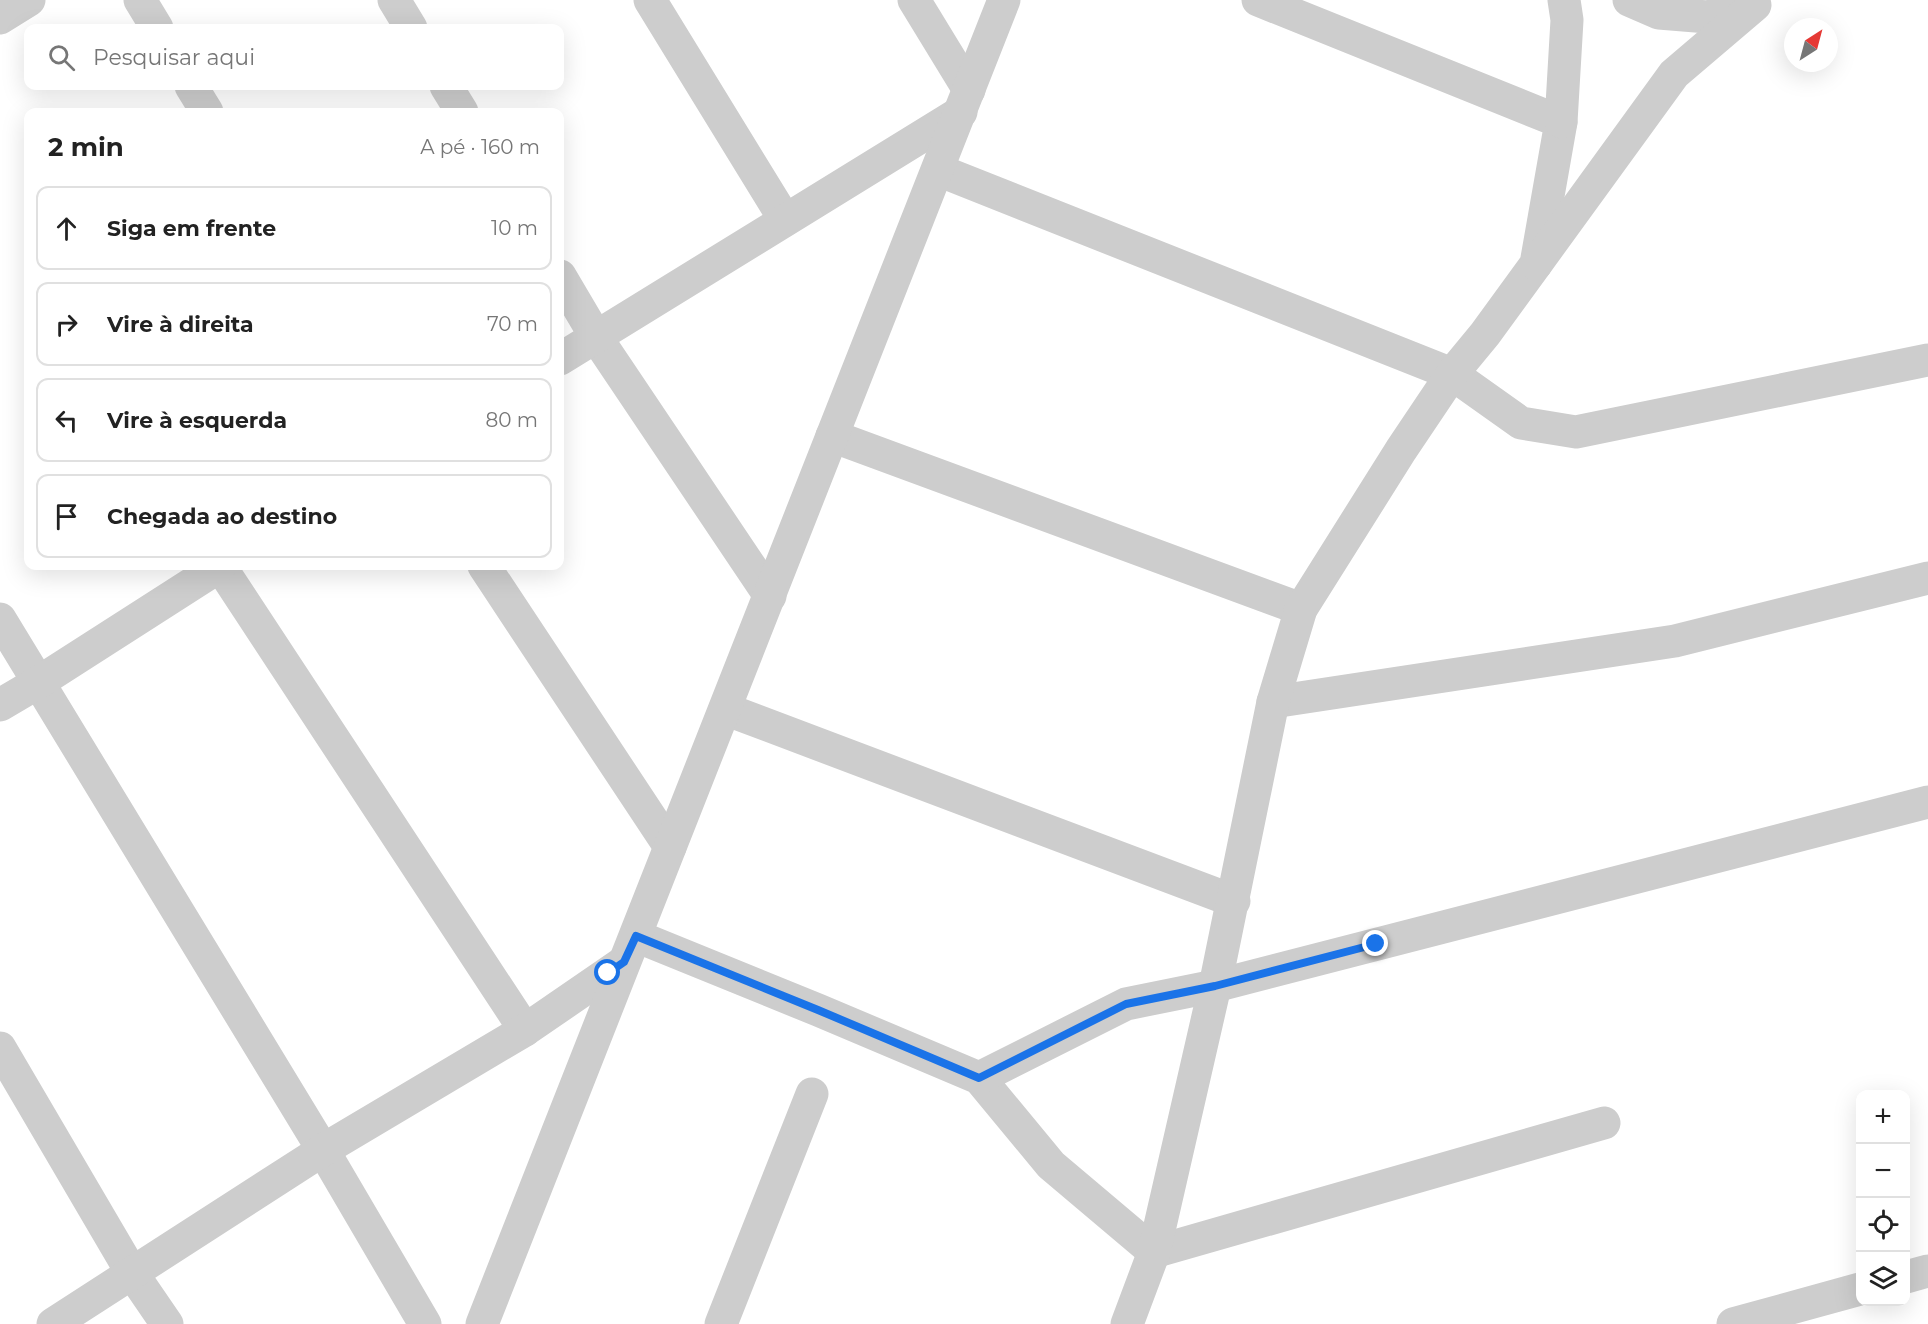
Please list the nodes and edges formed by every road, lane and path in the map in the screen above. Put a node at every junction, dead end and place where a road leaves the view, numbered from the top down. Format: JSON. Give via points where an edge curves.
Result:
{"nodes":[{"id":1,"x":29,"y":0,"type":"edge"},
{"id":2,"x":140,"y":0,"type":"edge"},
{"id":3,"x":394,"y":0,"type":"edge"},
{"id":4,"x":650,"y":0,"type":"edge"},
{"id":5,"x":914,"y":0,"type":"edge"},
{"id":6,"x":1004,"y":0,"type":"edge"},
{"id":7,"x":1258,"y":0,"type":"edge"},
{"id":8,"x":1564,"y":0,"type":"edge"},
{"id":9,"x":1629,"y":0,"type":"edge"},
{"id":10,"x":1758,"y":2,"type":"edge"},
{"id":11,"x":0,"y":18,"type":"edge"},
{"id":12,"x":155,"y":24,"type":"edge"},
{"id":13,"x":409,"y":24,"type":"edge"},
{"id":14,"x":193,"y":90,"type":"edge"},
{"id":15,"x":448,"y":90,"type":"edge"},
{"id":16,"x":965,"y":101,"type":"junction"},
{"id":17,"x":205,"y":108,"type":"edge"},
{"id":18,"x":460,"y":108,"type":"edge"},
{"id":19,"x":1561,"y":122,"type":"junction"},
{"id":20,"x":938,"y":170,"type":"junction"},
{"id":21,"x":786,"y":220,"type":"junction"},
{"id":22,"x":1536,"y":264,"type":"junction"},
{"id":23,"x":564,"y":283,"type":"edge"},
{"id":24,"x":596,"y":337,"type":"junction"},
{"id":25,"x":564,"y":357,"type":"edge"},
{"id":26,"x":1928,"y":360,"type":"edge"},
{"id":27,"x":1452,"y":374,"type":"junction"},
{"id":28,"x":832,"y":436,"type":"junction"},
{"id":29,"x":214,"y":570,"type":"edge"},
{"id":30,"x":223,"y":570,"type":"edge"},
{"id":31,"x":487,"y":570,"type":"edge"},
{"id":32,"x":1928,"y":578,"type":"edge"},
{"id":33,"x":770,"y":596,"type":"junction"},
{"id":34,"x":1301,"y":609,"type":"junction"},
{"id":35,"x":0,"y":619,"type":"edge"},
{"id":36,"x":39,"y":682,"type":"junction"},
{"id":37,"x":1273,"y":702,"type":"junction"},
{"id":38,"x":0,"y":705,"type":"edge"},
{"id":39,"x":725,"y":709,"type":"junction"},
{"id":40,"x":1928,"y":802,"type":"edge"},
{"id":41,"x":670,"y":847,"type":"junction"},
{"id":42,"x":1234,"y":901,"type":"junction"},
{"id":43,"x":630,"y":949,"type":"junction"},
{"id":44,"x":1215,"y":986,"type":"junction"},
{"id":45,"x":525,"y":1030,"type":"junction"},
{"id":46,"x":0,"y":1048,"type":"edge"},
{"id":47,"x":979,"y":1078,"type":"junction"},
{"id":48,"x":812,"y":1094,"type":"dead end"},
{"id":49,"x":1604,"y":1123,"type":"dead end"},
{"id":50,"x":323,"y":1150,"type":"junction"},
{"id":51,"x":1154,"y":1252,"type":"junction"},
{"id":52,"x":1928,"y":1271,"type":"edge"},
{"id":53,"x":132,"y":1273,"type":"junction"},
{"id":54,"x":1910,"y":1276,"type":"edge"},
{"id":55,"x":1856,"y":1290,"type":"edge"},
{"id":56,"x":53,"y":1324,"type":"edge"},
{"id":57,"x":167,"y":1324,"type":"edge"},
{"id":58,"x":425,"y":1324,"type":"edge"},
{"id":59,"x":482,"y":1324,"type":"edge"},
{"id":60,"x":721,"y":1324,"type":"edge"},
{"id":61,"x":1127,"y":1324,"type":"edge"},
{"id":62,"x":1733,"y":1324,"type":"edge"}],
"edges":[{"from":1,"to":11,"type":"street"},
{"from":2,"to":12,"type":"street"},
{"from":3,"to":13,"type":"street"},
{"from":4,"to":21,"type":"street"},
{"from":5,"to":16,"type":"street"},
{"from":6,"to":16,"type":"street"},
{"from":7,"to":19,"type":"street"},
{"from":8,"to":19,"type":"street","via":[[1567,20]]},
{"from":9,"to":10,"type":"street","via":[[1659,13],[1708,17]]},
{"from":10,"to":22,"type":"street","via":[[1674,75]]},
{"from":14,"to":17,"type":"street"},
{"from":15,"to":18,"type":"street"},
{"from":16,"to":20,"type":"street"},
{"from":16,"to":21,"type":"street"},
{"from":19,"to":22,"type":"street"},
{"from":20,"to":27,"type":"street"},
{"from":20,"to":28,"type":"street"},
{"from":21,"to":24,"type":"street"},
{"from":22,"to":27,"type":"street"},
{"from":23,"to":24,"type":"street"},
{"from":24,"to":25,"type":"street"},
{"from":24,"to":33,"type":"street"},
{"from":26,"to":27,"type":"street","via":[[1576,432],[1521,423]]},
{"from":27,"to":34,"type":"street"},
{"from":28,"to":33,"type":"street"},
{"from":28,"to":34,"type":"street"},
{"from":29,"to":36,"type":"street"},
{"from":30,"to":45,"type":"street"},
{"from":31,"to":41,"type":"street"},
{"from":32,"to":37,"type":"street","via":[[1675,641]]},
{"from":33,"to":39,"type":"street"},
{"from":34,"to":37,"type":"street"},
{"from":35,"to":36,"type":"street"},
{"from":36,"to":38,"type":"street"},
{"from":36,"to":50,"type":"street"},
{"from":37,"to":42,"type":"street"},
{"from":39,"to":41,"type":"street"},
{"from":39,"to":42,"type":"street"},
{"from":40,"to":44,"type":"street"},
{"from":41,"to":43,"type":"street"},
{"from":42,"to":44,"type":"street"},
{"from":43,"to":45,"type":"street"},
{"from":43,"to":47,"type":"street","via":[[818,1010]]},
{"from":43,"to":59,"type":"street"},
{"from":44,"to":47,"type":"street","via":[[1126,1004]]},
{"from":44,"to":51,"type":"street"},
{"from":45,"to":50,"type":"street"},
{"from":46,"to":53,"type":"street"},
{"from":47,"to":51,"type":"street","via":[[1051,1166]]},
{"from":48,"to":60,"type":"street"},
{"from":49,"to":51,"type":"street"},
{"from":50,"to":53,"type":"street"},
{"from":50,"to":58,"type":"street"},
{"from":51,"to":61,"type":"street"},
{"from":52,"to":54,"type":"street"},
{"from":53,"to":56,"type":"street"},
{"from":53,"to":57,"type":"street"},
{"from":55,"to":62,"type":"street"}]}
